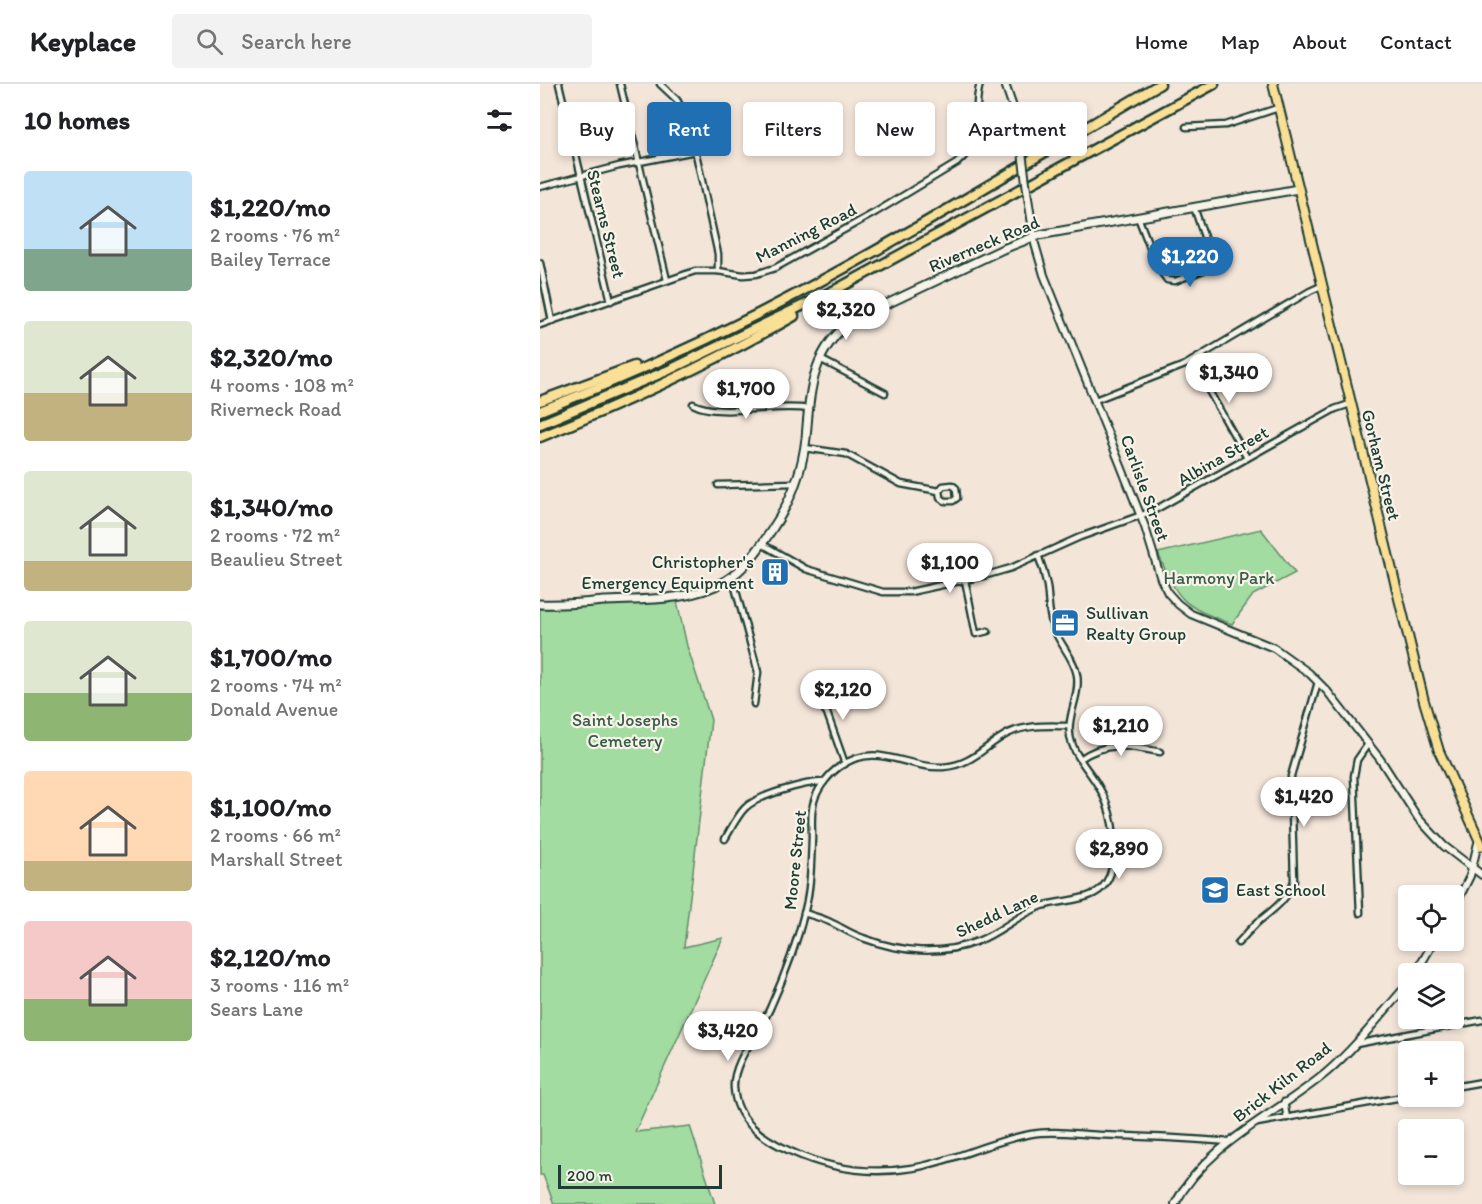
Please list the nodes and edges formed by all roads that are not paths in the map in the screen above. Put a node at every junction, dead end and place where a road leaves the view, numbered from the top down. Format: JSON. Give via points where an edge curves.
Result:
{"nodes":[{"id":1,"x":559,"y":84,"type":"edge"},
{"id":2,"x":620,"y":84,"type":"edge"},
{"id":3,"x":660,"y":84,"type":"edge"},
{"id":4,"x":980,"y":84,"type":"edge"},
{"id":5,"x":1005,"y":84,"type":"edge"},
{"id":6,"x":1160,"y":84,"type":"edge"},
{"id":7,"x":1214,"y":84,"type":"edge"},
{"id":8,"x":1273,"y":84,"type":"edge"},
{"id":9,"x":678,"y":102,"type":"edge"},
{"id":10,"x":1278,"y":108,"type":"junction"},
{"id":11,"x":1186,"y":127,"type":"dead end"},
{"id":12,"x":667,"y":156,"type":"edge"},
{"id":13,"x":696,"y":156,"type":"edge"},
{"id":14,"x":639,"y":161,"type":"junction"},
{"id":15,"x":581,"y":177,"type":"junction"},
{"id":16,"x":540,"y":187,"type":"edge"},
{"id":17,"x":1298,"y":189,"type":"junction"},
{"id":18,"x":1194,"y":207,"type":"junction"},
{"id":19,"x":1138,"y":217,"type":"junction"},
{"id":20,"x":1034,"y":237,"type":"junction"},
{"id":21,"x":540,"y":263,"type":"edge"},
{"id":22,"x":874,"y":270,"type":"junction"},
{"id":23,"x":718,"y":271,"type":"junction"},
{"id":24,"x":667,"y":280,"type":"junction"},
{"id":25,"x":1321,"y":286,"type":"junction"},
{"id":26,"x":611,"y":301,"type":"junction"},
{"id":27,"x":552,"y":321,"type":"junction"},
{"id":28,"x":540,"y":325,"type":"edge"},
{"id":29,"x":699,"y":342,"type":"junction"},
{"id":30,"x":820,"y":358,"type":"junction"},
{"id":31,"x":1192,"y":362,"type":"junction"},
{"id":32,"x":885,"y":393,"type":"dead end"},
{"id":33,"x":1095,"y":400,"type":"junction"},
{"id":34,"x":540,"y":401,"type":"edge"},
{"id":35,"x":693,"y":404,"type":"dead end"},
{"id":36,"x":1350,"y":404,"type":"junction"},
{"id":37,"x":808,"y":409,"type":"junction"},
{"id":38,"x":540,"y":411,"type":"edge"},
{"id":39,"x":540,"y":424,"type":"edge"},
{"id":40,"x":540,"y":437,"type":"edge"},
{"id":41,"x":805,"y":448,"type":"junction"},
{"id":42,"x":1247,"y":458,"type":"junction"},
{"id":43,"x":796,"y":483,"type":"junction"},
{"id":44,"x":718,"y":485,"type":"dead end"},
{"id":45,"x":939,"y":491,"type":"junction"},
{"id":46,"x":1140,"y":516,"type":"junction"},
{"id":47,"x":762,"y":544,"type":"junction"},
{"id":48,"x":1038,"y":555,"type":"junction"},
{"id":49,"x":732,"y":576,"type":"junction"},
{"id":50,"x":965,"y":580,"type":"junction"},
{"id":51,"x":540,"y":604,"type":"edge"},
{"id":52,"x":988,"y":632,"type":"dead end"},
{"id":53,"x":1318,"y":681,"type":"junction"},
{"id":54,"x":812,"y":693,"type":"dead end"},
{"id":55,"x":754,"y":704,"type":"dead end"},
{"id":56,"x":1068,"y":726,"type":"junction"},
{"id":57,"x":1368,"y":744,"type":"junction"},
{"id":58,"x":1160,"y":752,"type":"dead end"},
{"id":59,"x":1080,"y":759,"type":"junction"},
{"id":60,"x":845,"y":764,"type":"junction"},
{"id":61,"x":824,"y":782,"type":"junction"},
{"id":62,"x":725,"y":839,"type":"dead end"},
{"id":63,"x":1480,"y":843,"type":"edge"},
{"id":64,"x":1471,"y":868,"type":"junction"},
{"id":65,"x":1482,"y":875,"type":"edge"},
{"id":66,"x":1464,"y":889,"type":"edge"},
{"id":67,"x":804,"y":913,"type":"junction"},
{"id":68,"x":1360,"y":913,"type":"dead end"},
{"id":69,"x":1238,"y":943,"type":"dead end"},
{"id":70,"x":1398,"y":995,"type":"edge"},
{"id":71,"x":1482,"y":1020,"type":"edge"},
{"id":72,"x":1354,"y":1044,"type":"junction"},
{"id":73,"x":1482,"y":1082,"type":"edge"},
{"id":74,"x":1464,"y":1085,"type":"edge"},
{"id":75,"x":1398,"y":1098,"type":"edge"},
{"id":76,"x":1284,"y":1102,"type":"junction"},
{"id":77,"x":1287,"y":1118,"type":"junction"},
{"id":78,"x":1254,"y":1123,"type":"junction"},
{"id":79,"x":1229,"y":1142,"type":"junction"},
{"id":80,"x":1174,"y":1204,"type":"edge"}],
"edges":[{"from":1,"to":15,"type":"street","name":"Stearns Street"},
{"from":2,"to":14,"type":"street"},
{"from":3,"to":9,"type":"street"},
{"from":4,"to":23,"type":"street","name":"Manning Road","via":[[976,136],[957,163],[775,268],[743,275]]},
{"from":5,"to":20,"type":"street","name":"Carlisle Street","bridge":true,"via":[[1016,116]]},
{"from":6,"to":29,"type":"highway","via":[[889,243]]},
{"from":7,"to":22,"type":"highway"},
{"from":8,"to":10,"type":"main road","name":"Gorham Street"},
{"from":10,"to":11,"type":"street","via":[[1226,125]]},
{"from":10,"to":17,"type":"main road","name":"Gorham Street"},
{"from":12,"to":14,"type":"street"},
{"from":13,"to":23,"type":"street","via":[[718,254]]},
{"from":14,"to":15,"type":"street"},
{"from":14,"to":24,"type":"street"},
{"from":15,"to":16,"type":"street"},
{"from":15,"to":26,"type":"street","name":"Stearns Street"},
{"from":17,"to":18,"type":"main road","name":"Riverneck Road"},
{"from":17,"to":25,"type":"main road","name":"Gorham Street"},
{"from":18,"to":19,"type":"main road","name":"Riverneck Road"},
{"from":18,"to":19,"type":"street","via":[[1214,266],[1175,281],[1167,280],[1159,270]]},
{"from":19,"to":20,"type":"main road","name":"Riverneck Road"},
{"from":20,"to":30,"type":"main road","name":"Riverneck Road","via":[[853,320],[832,338]]},
{"from":20,"to":33,"type":"street","name":"Carlisle Street","via":[[1048,284]]},
{"from":21,"to":27,"type":"street"},
{"from":22,"to":39,"type":"highway","via":[[678,366]]},
{"from":22,"to":40,"type":"highway","via":[[719,358]]},
{"from":23,"to":24,"type":"street","name":"Manning Road","via":[[695,271]]},
{"from":24,"to":26,"type":"street","name":"Manning Road"},
{"from":25,"to":31,"type":"street"},
{"from":25,"to":36,"type":"main road","name":"Gorham Street"},
{"from":26,"to":27,"type":"street","name":"Manning Road"},
{"from":27,"to":28,"type":"street","name":"Manning Road"},
{"from":29,"to":34,"type":"highway"},
{"from":29,"to":38,"type":"highway"},
{"from":30,"to":32,"type":"street"},
{"from":30,"to":37,"type":"main road","name":"Riverneck Road"},
{"from":31,"to":33,"type":"street"},
{"from":31,"to":42,"type":"street"},
{"from":33,"to":46,"type":"street","name":"Carlisle Street"},
{"from":35,"to":37,"type":"street","via":[[712,409]]},
{"from":36,"to":42,"type":"street","name":"Albina Street"},
{"from":36,"to":63,"type":"main road","name":"Gorham Street","via":[[1436,741]]},
{"from":37,"to":41,"type":"main road","name":"Riverneck Road"},
{"from":41,"to":43,"type":"main road","name":"Riverneck Road"},
{"from":41,"to":45,"type":"street","via":[[846,454],[901,484]]},
{"from":42,"to":46,"type":"street","name":"Albina Street"},
{"from":43,"to":44,"type":"street"},
{"from":43,"to":47,"type":"main road","name":"Riverneck Road","via":[[788,506]]},
{"from":45,"to":45,"type":"street","via":[[944,485],[952,485],[957,498],[945,501]]},
{"from":46,"to":48,"type":"street","name":"Albina Street"},
{"from":46,"to":53,"type":"street","name":"Carlisle Street","via":[[1161,579],[1178,604],[1198,617],[1274,648]]},
{"from":47,"to":49,"type":"main road","name":"Riverneck Road"},
{"from":47,"to":50,"type":"street","name":"Albina Street","via":[[806,569],[876,591],[903,593]]},
{"from":48,"to":50,"type":"street","name":"Albina Street","via":[[1000,572]]},
{"from":48,"to":56,"type":"street","via":[[1053,628],[1077,675]]},
{"from":49,"to":51,"type":"main road","name":"Riverneck Road","via":[[708,589],[675,596]]},
{"from":49,"to":55,"type":"street","via":[[758,672]]},
{"from":50,"to":52,"type":"street","via":[[976,634]]},
{"from":53,"to":57,"type":"street","name":"Carlisle Street"},
{"from":53,"to":69,"type":"street","via":[[1291,776],[1294,882],[1279,906]]},
{"from":54,"to":60,"type":"street","via":[[827,713]]},
{"from":56,"to":59,"type":"street","name":"Shedd Lane","via":[[1072,746]]},
{"from":56,"to":60,"type":"street","name":"Moore Street","via":[[1019,729],[958,764],[922,765],[879,754]]},
{"from":57,"to":64,"type":"street","name":"Carlisle Street","via":[[1418,818],[1443,846]]},
{"from":57,"to":68,"type":"street","via":[[1357,760],[1354,776]]},
{"from":58,"to":59,"type":"street","via":[[1112,746]]},
{"from":59,"to":67,"type":"street","name":"Shedd Lane","via":[[1099,787],[1113,830],[1112,870],[1102,887],[1089,897],[1042,906],[981,940],[941,950],[891,947]]},
{"from":60,"to":61,"type":"street","name":"Moore Street"},
{"from":61,"to":62,"type":"street","via":[[792,787],[756,800]]},
{"from":61,"to":67,"type":"street","name":"Moore Street","via":[[811,816],[811,870]]},
{"from":63,"to":64,"type":"street"},
{"from":64,"to":65,"type":"street","name":"Carlisle Street"},
{"from":64,"to":66,"type":"street"},
{"from":67,"to":79,"type":"street","name":"Moore Street","via":[[786,972],[770,1010],[739,1061],[733,1085],[745,1121],[789,1151],[842,1169],[878,1172],[919,1167],[1032,1134]]},
{"from":70,"to":72,"type":"street","name":"Brick Kiln Road"},
{"from":71,"to":72,"type":"street"},
{"from":72,"to":76,"type":"street","name":"Brick Kiln Road","via":[[1326,1072]]},
{"from":73,"to":74,"type":"street"},
{"from":75,"to":77,"type":"street"},
{"from":76,"to":77,"type":"street"},
{"from":76,"to":78,"type":"street","name":"Brick Kiln Road"},
{"from":77,"to":78,"type":"street"},
{"from":78,"to":79,"type":"street","name":"Brick Kiln Road"},
{"from":79,"to":80,"type":"street","name":"Brick Kiln Road","via":[[1183,1188]]}]}
